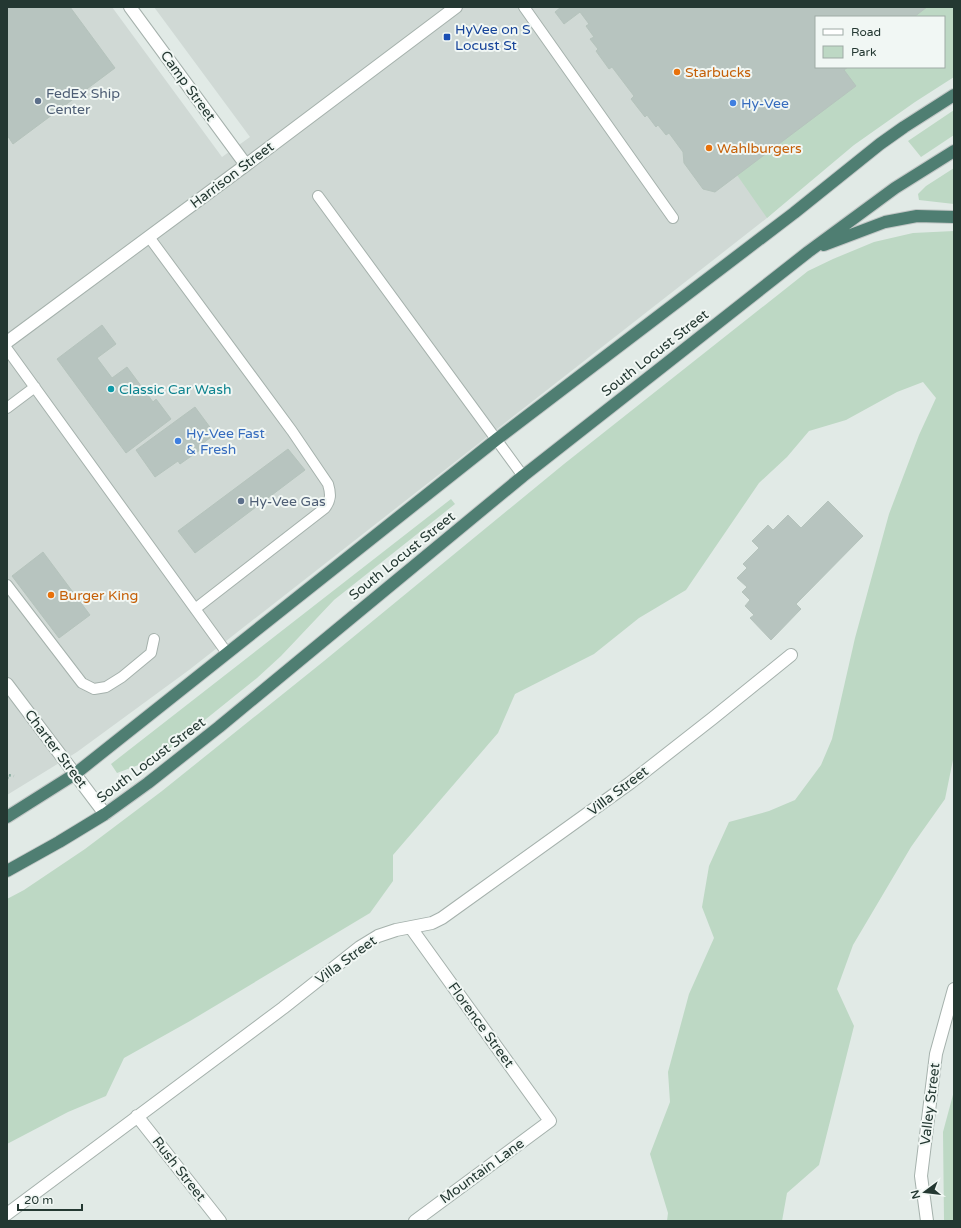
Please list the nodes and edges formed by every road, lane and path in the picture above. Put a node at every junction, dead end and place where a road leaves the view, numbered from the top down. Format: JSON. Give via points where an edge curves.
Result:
{"nodes":[{"id":1,"x":130,"y":7,"type":"edge"},
{"id":2,"x":456,"y":7,"type":"edge"},
{"id":3,"x":524,"y":7,"type":"edge"},
{"id":4,"x":954,"y":95,"type":"edge"},
{"id":5,"x":954,"y":151,"type":"edge"},
{"id":6,"x":246,"y":165,"type":"junction"},
{"id":7,"x":318,"y":196,"type":"dead end"},
{"id":8,"x":954,"y":217,"type":"edge"},
{"id":9,"x":673,"y":218,"type":"dead end"},
{"id":10,"x":149,"y":237,"type":"junction"},
{"id":11,"x":808,"y":252,"type":"junction"},
{"id":12,"x":7,"y":342,"type":"edge"},
{"id":13,"x":7,"y":349,"type":"edge"},
{"id":14,"x":35,"y":387,"type":"junction"},
{"id":15,"x":7,"y":408,"type":"edge"},
{"id":16,"x":497,"y":439,"type":"junction"},
{"id":17,"x":523,"y":476,"type":"junction"},
{"id":18,"x":7,"y":585,"type":"edge"},
{"id":19,"x":196,"y":609,"type":"junction"},
{"id":20,"x":154,"y":639,"type":"dead end"},
{"id":21,"x":227,"y":653,"type":"junction"},
{"id":22,"x":791,"y":655,"type":"dead end"},
{"id":23,"x":7,"y":684,"type":"edge"},
{"id":24,"x":75,"y":774,"type":"junction"},
{"id":25,"x":14,"y":776,"type":"dead end"},
{"id":26,"x":7,"y":779,"type":"edge"},
{"id":27,"x":105,"y":814,"type":"junction"},
{"id":28,"x":7,"y":817,"type":"edge"},
{"id":29,"x":7,"y":871,"type":"edge"},
{"id":30,"x":411,"y":928,"type":"junction"},
{"id":31,"x":954,"y":989,"type":"edge"},
{"id":32,"x":137,"y":1116,"type":"junction"},
{"id":33,"x":550,"y":1121,"type":"joint"},
{"id":34,"x":7,"y":1214,"type":"edge"},
{"id":35,"x":220,"y":1221,"type":"edge"},
{"id":36,"x":415,"y":1221,"type":"edge"},
{"id":37,"x":927,"y":1221,"type":"edge"}],
"edges":[{"from":1,"to":6,"type":"street","name":"Camp Street"},
{"from":2,"to":6,"type":"street","name":"Harrison Street"},
{"from":3,"to":9,"type":"lane"},
{"from":4,"to":16,"type":"highway","name":"South Locust Street","via":[[880,144],[794,213]]},
{"from":5,"to":11,"type":"highway","name":"South Locust Street","via":[[895,188]]},
{"from":6,"to":10,"type":"street","name":"Harrison Street"},
{"from":7,"to":16,"type":"lane"},
{"from":8,"to":11,"type":"highway","via":[[917,216],[885,222]]},
{"from":10,"to":12,"type":"street","name":"Harrison Street"},
{"from":10,"to":19,"type":"lane","via":[[292,431],[328,484],[331,493],[325,508]]},
{"from":11,"to":17,"type":"highway","name":"South Locust Street"},
{"from":13,"to":14,"type":"lane"},
{"from":14,"to":15,"type":"lane"},
{"from":14,"to":19,"type":"lane"},
{"from":16,"to":17,"type":"lane"},
{"from":16,"to":21,"type":"highway","name":"South Locust Street"},
{"from":17,"to":27,"type":"highway","name":"South Locust Street","via":[[219,727]]},
{"from":18,"to":20,"type":"lane","via":[[82,683],[94,689],[106,687],[122,677],[151,653]]},
{"from":19,"to":21,"type":"lane"},
{"from":21,"to":24,"type":"highway","name":"South Locust Street"},
{"from":22,"to":30,"type":"street","name":"Villa Street","via":[[630,782],[455,909],[432,923]]},
{"from":23,"to":24,"type":"street","name":"Charter Street"},
{"from":24,"to":27,"type":"street","name":"Charter Street"},
{"from":24,"to":28,"type":"highway","name":"South Locust Street"},
{"from":25,"to":26,"type":"path","via":[[8,775]]},
{"from":27,"to":29,"type":"highway","name":"South Locust Street"},
{"from":30,"to":32,"type":"street","name":"Villa Street","via":[[378,936],[360,947],[283,1008]]},
{"from":30,"to":33,"type":"street","name":"Florence Street"},
{"from":31,"to":37,"type":"street","name":"Valley Street","via":[[936,1054],[921,1176]]},
{"from":32,"to":34,"type":"street","name":"Villa Street"},
{"from":32,"to":35,"type":"street","name":"Rush Street"},
{"from":33,"to":36,"type":"street","name":"Mountain Lane"}]}
